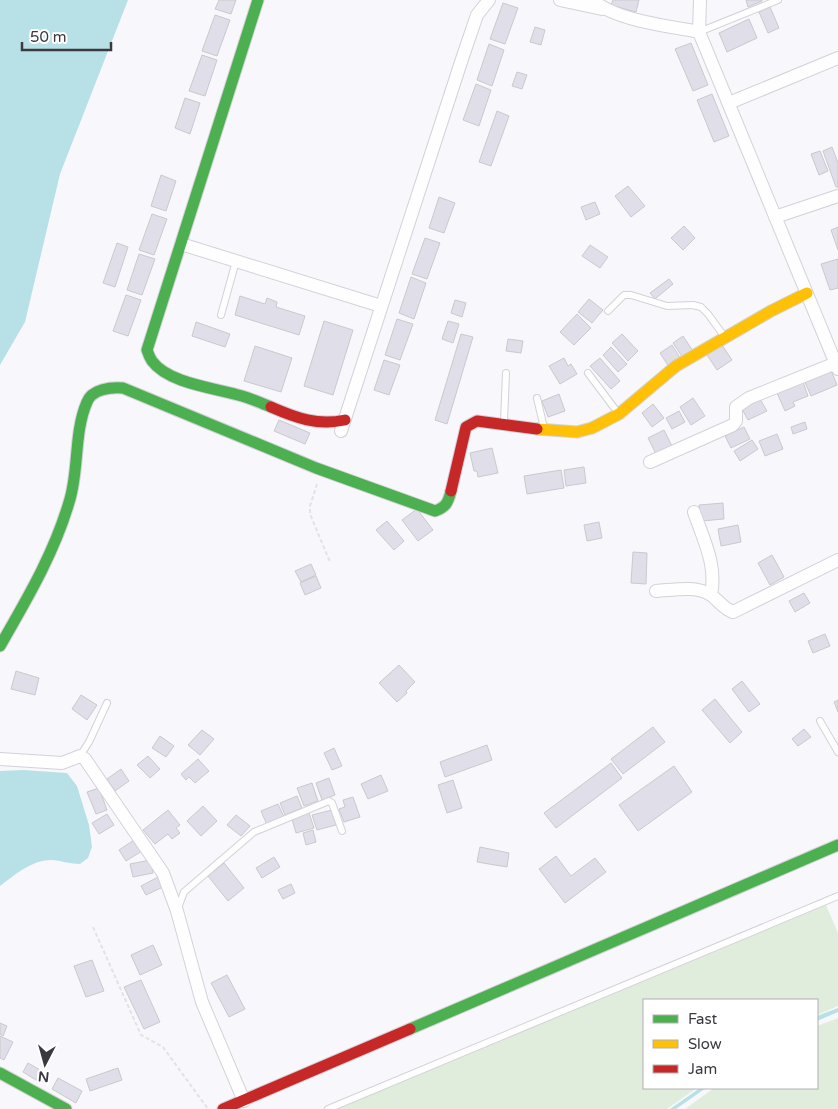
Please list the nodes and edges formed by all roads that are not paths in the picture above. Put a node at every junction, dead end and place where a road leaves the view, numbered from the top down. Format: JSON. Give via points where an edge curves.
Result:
{"nodes":[{"id":1,"x":258,"y":0,"type":"edge"},
{"id":2,"x":489,"y":0,"type":"edge"},
{"id":3,"x":560,"y":0,"type":"edge"},
{"id":4,"x":592,"y":0,"type":"edge"},
{"id":5,"x":700,"y":0,"type":"edge"},
{"id":6,"x":778,"y":0,"type":"edge"},
{"id":7,"x":607,"y":10,"type":"junction"},
{"id":8,"x":699,"y":32,"type":"junction"},
{"id":9,"x":838,"y":58,"type":"edge"},
{"id":10,"x":729,"y":104,"type":"junction"},
{"id":11,"x":838,"y":196,"type":"edge"},
{"id":12,"x":775,"y":217,"type":"junction"},
{"id":13,"x":180,"y":244,"type":"junction"},
{"id":14,"x":236,"y":261,"type":"junction"},
{"id":15,"x":807,"y":293,"type":"junction"},
{"id":16,"x":382,"y":306,"type":"junction"},
{"id":17,"x":608,"y":311,"type":"dead end"},
{"id":18,"x":221,"y":315,"type":"dead end"},
{"id":19,"x":724,"y":337,"type":"junction"},
{"id":20,"x":837,"y":366,"type":"edge"},
{"id":21,"x":506,"y":373,"type":"dead end"},
{"id":22,"x":588,"y":373,"type":"dead end"},
{"id":23,"x":537,"y":398,"type":"dead end"},
{"id":24,"x":619,"y":414,"type":"junction"},
{"id":25,"x":504,"y":424,"type":"junction"},
{"id":26,"x":343,"y":426,"type":"joint"},
{"id":27,"x":545,"y":429,"type":"junction"},
{"id":28,"x":650,"y":462,"type":"dead end"},
{"id":29,"x":694,"y":512,"type":"dead end"},
{"id":30,"x":838,"y":560,"type":"edge"},
{"id":31,"x":656,"y":591,"type":"dead end"},
{"id":32,"x":711,"y":595,"type":"junction"},
{"id":33,"x":0,"y":646,"type":"edge"},
{"id":34,"x":107,"y":703,"type":"dead end"},
{"id":35,"x":820,"y":721,"type":"dead end"},
{"id":36,"x":838,"y":752,"type":"edge"},
{"id":37,"x":80,"y":756,"type":"junction"},
{"id":38,"x":0,"y":759,"type":"edge"},
{"id":39,"x":342,"y":830,"type":"dead end"},
{"id":40,"x":838,"y":845,"type":"edge"},
{"id":41,"x":838,"y":896,"type":"edge"},
{"id":42,"x":177,"y":911,"type":"junction"},
{"id":43,"x":0,"y":1073,"type":"edge"},
{"id":44,"x":244,"y":1101,"type":"junction"},
{"id":45,"x":66,"y":1109,"type":"edge"},
{"id":46,"x":223,"y":1109,"type":"edge"},
{"id":47,"x":328,"y":1109,"type":"edge"}],
"edges":[{"from":1,"to":13,"type":"street"},
{"from":2,"to":16,"type":"street","via":[[477,15]]},
{"from":3,"to":7,"type":"street"},
{"from":4,"to":7,"type":"street"},
{"from":5,"to":8,"type":"street"},
{"from":6,"to":8,"type":"lane"},
{"from":7,"to":8,"type":"street"},
{"from":8,"to":10,"type":"street"},
{"from":9,"to":10,"type":"street"},
{"from":10,"to":12,"type":"street"},
{"from":11,"to":12,"type":"street"},
{"from":12,"to":15,"type":"street"},
{"from":13,"to":14,"type":"street"},
{"from":13,"to":26,"type":"street","via":[[147,350],[149,359],[161,369],[205,387],[243,396],[306,420]]},
{"from":14,"to":16,"type":"street"},
{"from":14,"to":18,"type":"lane"},
{"from":15,"to":19,"type":"street"},
{"from":15,"to":20,"type":"street"},
{"from":16,"to":26,"type":"street"},
{"from":17,"to":19,"type":"lane","via":[[624,295],[667,306],[693,305],[708,314]]},
{"from":19,"to":24,"type":"street","via":[[676,366]]},
{"from":20,"to":28,"type":"street","via":[[749,398],[736,407],[733,425]]},
{"from":21,"to":25,"type":"lane"},
{"from":22,"to":24,"type":"lane"},
{"from":23,"to":27,"type":"lane"},
{"from":24,"to":27,"type":"street","via":[[577,432]]},
{"from":25,"to":27,"type":"street"},
{"from":25,"to":33,"type":"street","via":[[477,421],[466,427],[448,503],[435,511],[322,471],[123,388],[99,390],[87,400],[71,497],[59,532],[37,582]]},
{"from":29,"to":32,"type":"street","via":[[712,565]]},
{"from":30,"to":32,"type":"street","via":[[733,612],[727,611]]},
{"from":31,"to":32,"type":"street","via":[[695,589]]},
{"from":34,"to":37,"type":"lane"},
{"from":35,"to":36,"type":"lane"},
{"from":37,"to":38,"type":"street","via":[[62,763]]},
{"from":37,"to":42,"type":"street","via":[[162,873]]},
{"from":39,"to":42,"type":"lane","via":[[330,801],[254,832],[184,892]]},
{"from":40,"to":44,"type":"street"},
{"from":41,"to":47,"type":"lane"},
{"from":42,"to":44,"type":"street","via":[[202,1002]]},
{"from":43,"to":45,"type":"street"},
{"from":44,"to":46,"type":"street"}]}
